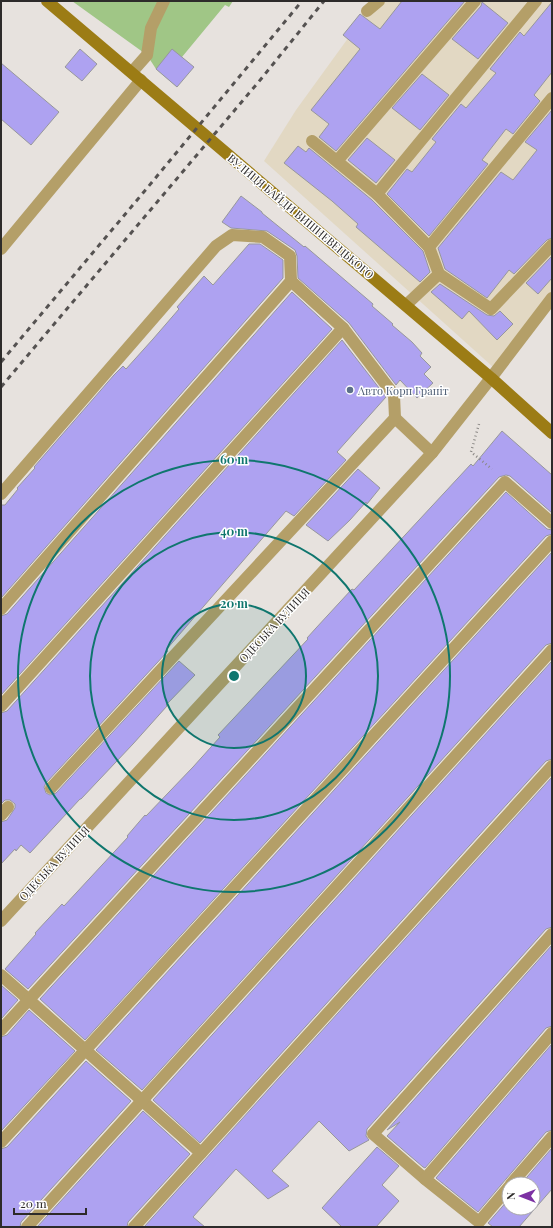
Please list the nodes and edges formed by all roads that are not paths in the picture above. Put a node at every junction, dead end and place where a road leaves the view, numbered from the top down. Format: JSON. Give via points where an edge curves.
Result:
{"nodes":[{"id":1,"x":48,"y":1,"type":"edge"},
{"id":2,"x":164,"y":1,"type":"edge"},
{"id":3,"x":379,"y":1,"type":"edge"},
{"id":4,"x":475,"y":1,"type":"edge"},
{"id":5,"x":536,"y":1,"type":"edge"},
{"id":6,"x":366,"y":11,"type":"dead end"},
{"id":7,"x":132,"y":72,"type":"junction"},
{"id":8,"x":142,"y":80,"type":"junction"},
{"id":9,"x":552,"y":98,"type":"edge"},
{"id":10,"x":312,"y":141,"type":"dead end"},
{"id":11,"x":337,"y":161,"type":"junction"},
{"id":12,"x":376,"y":194,"type":"junction"},
{"id":13,"x":552,"y":245,"type":"edge"},
{"id":14,"x":429,"y":247,"type":"junction"},
{"id":15,"x":1,"y":249,"type":"edge"},
{"id":16,"x":439,"y":274,"type":"junction"},
{"id":17,"x":291,"y":282,"type":"junction"},
{"id":18,"x":552,"y":298,"type":"edge"},
{"id":19,"x":406,"y":305,"type":"junction"},
{"id":20,"x":343,"y":328,"type":"junction"},
{"id":21,"x":491,"y":378,"type":"junction"},
{"id":22,"x":394,"y":418,"type":"junction"},
{"id":23,"x":552,"y":433,"type":"edge"},
{"id":24,"x":432,"y":453,"type":"junction"},
{"id":25,"x":1,"y":494,"type":"edge"},
{"id":26,"x":552,"y":522,"type":"edge"},
{"id":27,"x":552,"y":541,"type":"edge"},
{"id":28,"x":1,"y":609,"type":"edge"},
{"id":29,"x":552,"y":650,"type":"edge"},
{"id":30,"x":1,"y":706,"type":"edge"},
{"id":31,"x":552,"y":766,"type":"edge"},
{"id":32,"x":51,"y":788,"type":"dead end"},
{"id":33,"x":1,"y":921,"type":"edge"},
{"id":34,"x":552,"y":934,"type":"edge"},
{"id":35,"x":1,"y":975,"type":"edge"},
{"id":36,"x":28,"y":1000,"type":"junction"},
{"id":37,"x":1,"y":1030,"type":"edge"},
{"id":38,"x":552,"y":1033,"type":"edge"},
{"id":39,"x":85,"y":1050,"type":"junction"},
{"id":40,"x":142,"y":1101,"type":"junction"},
{"id":41,"x":552,"y":1137,"type":"edge"},
{"id":42,"x":1,"y":1142,"type":"edge"},
{"id":43,"x":201,"y":1153,"type":"junction"},
{"id":44,"x":518,"y":1176,"type":"edge"},
{"id":45,"x":425,"y":1179,"type":"junction"},
{"id":46,"x":501,"y":1196,"type":"edge"},
{"id":47,"x":27,"y":1227,"type":"edge"},
{"id":48,"x":134,"y":1227,"type":"edge"}],
"edges":[{"from":1,"to":7,"type":"street","name":"ВУЛИЦЯ БАЙДИ ВИШНЕВЕЦЬКОГО"},
{"from":2,"to":7,"type":"street","via":[[151,28],[147,55]]},
{"from":3,"to":6,"type":"street"},
{"from":4,"to":11,"type":"street"},
{"from":5,"to":12,"type":"street"},
{"from":7,"to":8,"type":"street","name":"ВУЛИЦЯ БАЙДИ ВИШНЕВЕЦЬКОГО"},
{"from":8,"to":15,"type":"street"},
{"from":8,"to":19,"type":"street","name":"ВУЛИЦЯ БАЙДИ ВИШНЕВЕЦЬКОГО"},
{"from":9,"to":14,"type":"street"},
{"from":10,"to":11,"type":"street"},
{"from":11,"to":12,"type":"street"},
{"from":12,"to":14,"type":"street"},
{"from":13,"to":16,"type":"street","via":[[491,309]]},
{"from":14,"to":16,"type":"street"},
{"from":16,"to":19,"type":"street"},
{"from":17,"to":20,"type":"street"},
{"from":17,"to":25,"type":"street","via":[[290,256],[263,237],[232,235],[216,246]]},
{"from":17,"to":28,"type":"street"},
{"from":18,"to":21,"type":"street","name":"ОДЕСЬКА ВУЛИЦЯ"},
{"from":19,"to":21,"type":"street","name":"ВУЛИЦЯ БАЙДИ ВИШНЕВЕЦЬКОГО"},
{"from":20,"to":22,"type":"street","via":[[394,395]]},
{"from":20,"to":30,"type":"street"},
{"from":21,"to":23,"type":"street","name":"ВУЛИЦЯ БАЙДИ ВИШНЕВЕЦЬКОГО"},
{"from":21,"to":24,"type":"street","name":"ОДЕСЬКА ВУЛИЦЯ"},
{"from":22,"to":24,"type":"street"},
{"from":22,"to":32,"type":"street"},
{"from":24,"to":33,"type":"street","name":"ОДЕСЬКА ВУЛИЦЯ"},
{"from":26,"to":36,"type":"street","via":[[506,482]]},
{"from":27,"to":39,"type":"street"},
{"from":29,"to":40,"type":"street"},
{"from":31,"to":43,"type":"street"},
{"from":34,"to":45,"type":"street","via":[[373,1134]]},
{"from":35,"to":36,"type":"street"},
{"from":36,"to":37,"type":"street"},
{"from":36,"to":39,"type":"street"},
{"from":38,"to":45,"type":"street"},
{"from":39,"to":40,"type":"street"},
{"from":39,"to":42,"type":"street"},
{"from":40,"to":43,"type":"street"},
{"from":40,"to":47,"type":"street"},
{"from":41,"to":44,"type":"street"},
{"from":43,"to":48,"type":"street"},
{"from":45,"to":46,"type":"street","via":[[479,1222]]}]}
